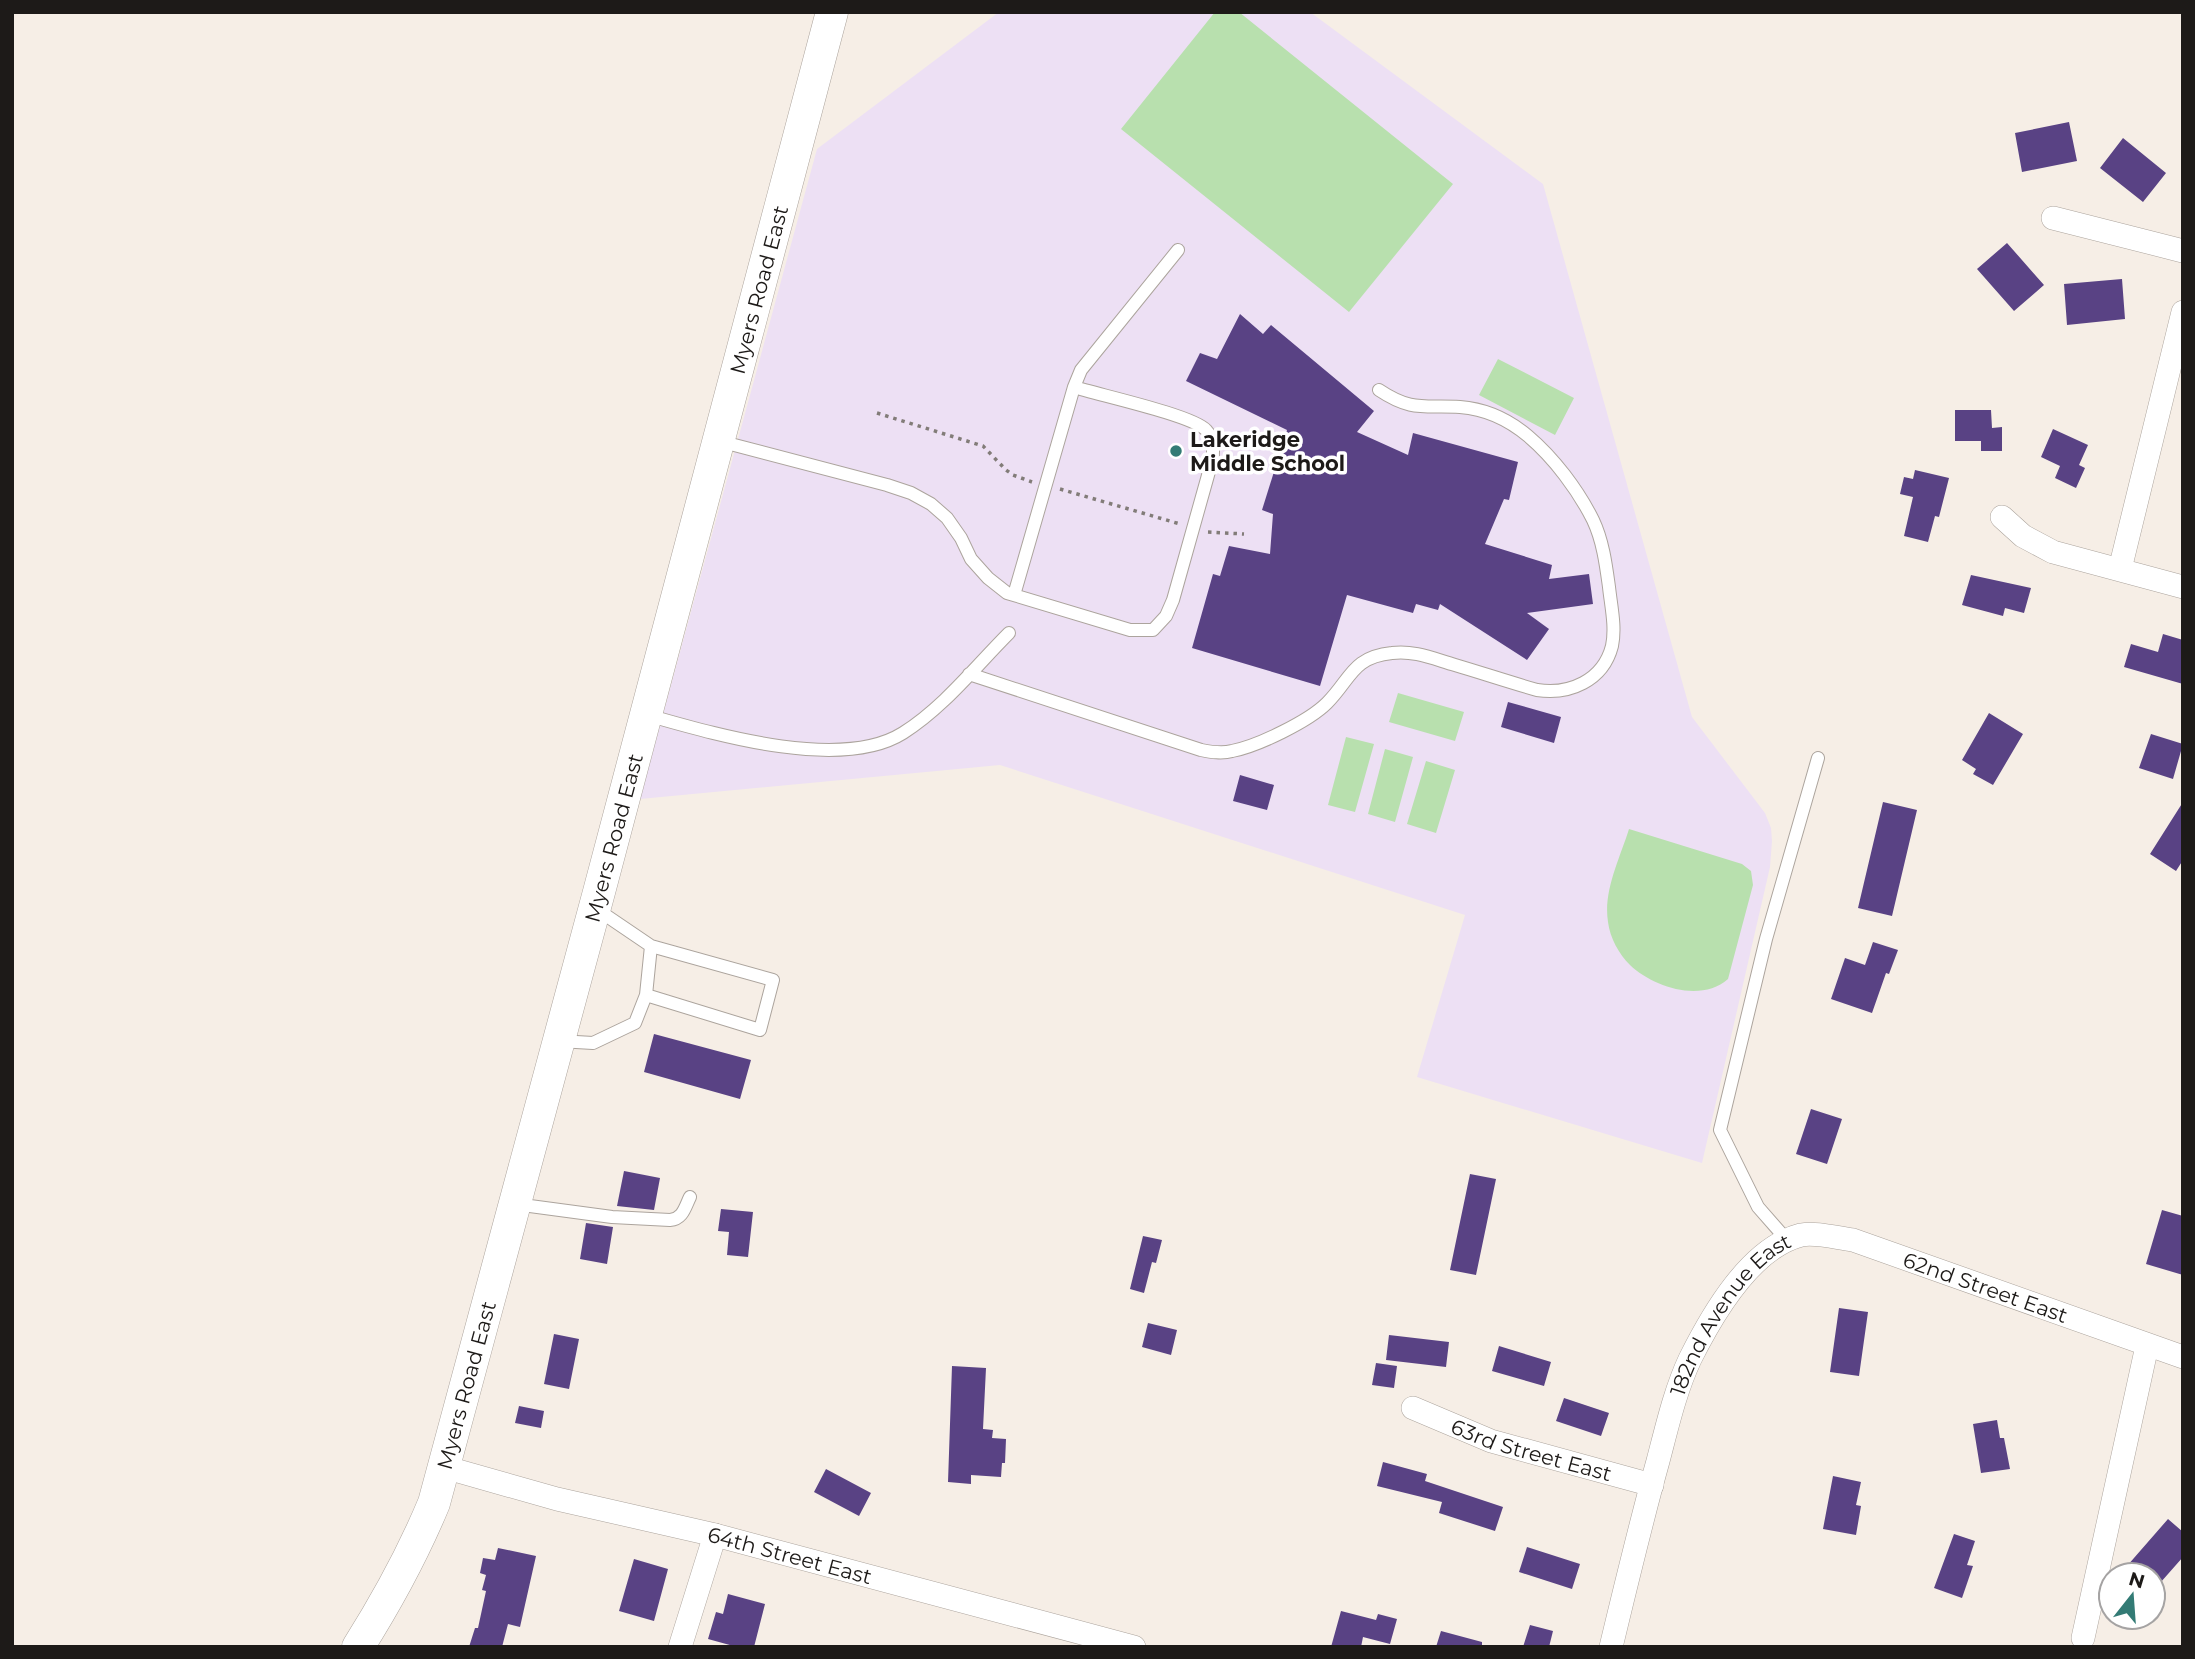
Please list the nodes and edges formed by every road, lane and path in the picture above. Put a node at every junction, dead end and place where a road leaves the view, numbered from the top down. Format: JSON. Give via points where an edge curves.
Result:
{"nodes":[{"id":1,"x":832,"y":12,"type":"edge"},
{"id":2,"x":2053,"y":218,"type":"dead end"},
{"id":3,"x":1178,"y":250,"type":"dead end"},
{"id":4,"x":2183,"y":251,"type":"edge"},
{"id":5,"x":2181,"y":325,"type":"edge"},
{"id":6,"x":1074,"y":387,"type":"junction"},
{"id":7,"x":1379,"y":390,"type":"dead end"},
{"id":8,"x":719,"y":441,"type":"junction"},
{"id":9,"x":2001,"y":517,"type":"dead end"},
{"id":10,"x":2120,"y":569,"type":"junction"},
{"id":11,"x":2183,"y":587,"type":"edge"},
{"id":12,"x":1014,"y":595,"type":"junction"},
{"id":13,"x":1009,"y":633,"type":"dead end"},
{"id":14,"x":969,"y":674,"type":"junction"},
{"id":15,"x":646,"y":715,"type":"junction"},
{"id":16,"x":1818,"y":758,"type":"dead end"},
{"id":17,"x":595,"y":908,"type":"junction"},
{"id":18,"x":651,"y":946,"type":"junction"},
{"id":19,"x":646,"y":995,"type":"junction"},
{"id":20,"x":559,"y":1041,"type":"junction"},
{"id":21,"x":690,"y":1197,"type":"dead end"},
{"id":22,"x":515,"y":1204,"type":"junction"},
{"id":23,"x":1787,"y":1240,"type":"junction"},
{"id":24,"x":2147,"y":1346,"type":"junction"},
{"id":25,"x":2183,"y":1357,"type":"edge"},
{"id":26,"x":1413,"y":1408,"type":"dead end"},
{"id":27,"x":444,"y":1467,"type":"junction"},
{"id":28,"x":1652,"y":1485,"type":"junction"},
{"id":29,"x":715,"y":1535,"type":"junction"},
{"id":30,"x":2083,"y":1638,"type":"dead end"},
{"id":31,"x":359,"y":1647,"type":"edge"},
{"id":32,"x":680,"y":1647,"type":"edge"},
{"id":33,"x":1134,"y":1647,"type":"edge"},
{"id":34,"x":1611,"y":1647,"type":"edge"}],
"edges":[{"from":1,"to":8,"type":"street","name":"Myers Road East"},
{"from":2,"to":4,"type":"street"},
{"from":3,"to":6,"type":"lane","via":[[1097,348]]},
{"from":5,"to":10,"type":"street"},
{"from":6,"to":12,"type":"lane"},
{"from":6,"to":12,"type":"lane","via":[[1195,422],[1212,438],[1212,461],[1173,600],[1157,627],[1138,631]]},
{"from":7,"to":14,"type":"lane","via":[[1409,406],[1461,407],[1505,420],[1546,453],[1579,496],[1600,538],[1613,633],[1606,659],[1583,683],[1552,692],[1420,655],[1391,653],[1355,667],[1326,704],[1313,713],[1250,746],[1216,752]]},
{"from":8,"to":12,"type":"lane","via":[[887,485],[931,504],[947,518],[988,578]]},
{"from":8,"to":15,"type":"street","name":"Myers Road East"},
{"from":9,"to":10,"type":"street","via":[[2022,536],[2053,552]]},
{"from":10,"to":11,"type":"street"},
{"from":13,"to":14,"type":"lane"},
{"from":14,"to":15,"type":"lane","via":[[932,712],[901,734],[869,748],[788,748]]},
{"from":15,"to":17,"type":"street","name":"Myers Road East"},
{"from":16,"to":23,"type":"lane","name":"182nd Avenue East","via":[[1766,939],[1720,1130],[1758,1207]]},
{"from":17,"to":18,"type":"lane"},
{"from":17,"to":20,"type":"street","name":"Myers Road East"},
{"from":18,"to":19,"type":"lane"},
{"from":18,"to":19,"type":"lane","via":[[773,981],[760,1030]]},
{"from":19,"to":20,"type":"lane","via":[[635,1023],[593,1042]]},
{"from":20,"to":22,"type":"street","name":"Myers Road East"},
{"from":21,"to":22,"type":"lane","via":[[677,1220]]},
{"from":22,"to":27,"type":"street","name":"Myers Road East"},
{"from":23,"to":24,"type":"street","name":"62nd Street East","via":[[1803,1234],[1853,1240]]},
{"from":23,"to":28,"type":"street","name":"182nd Avenue East","via":[[1762,1255],[1742,1276],[1713,1318],[1674,1404]]},
{"from":24,"to":25,"type":"street","name":"62nd Street East"},
{"from":24,"to":30,"type":"street"},
{"from":26,"to":28,"type":"street","name":"63rd Street East","via":[[1491,1441]]},
{"from":27,"to":29,"type":"street","name":"64th Street East","via":[[557,1499]]},
{"from":27,"to":31,"type":"street","name":"Myers Road East","via":[[435,1503],[416,1546]]},
{"from":28,"to":34,"type":"street","name":"182nd Avenue East"},
{"from":29,"to":32,"type":"street"},
{"from":29,"to":33,"type":"street","name":"64th Street East"}]}
